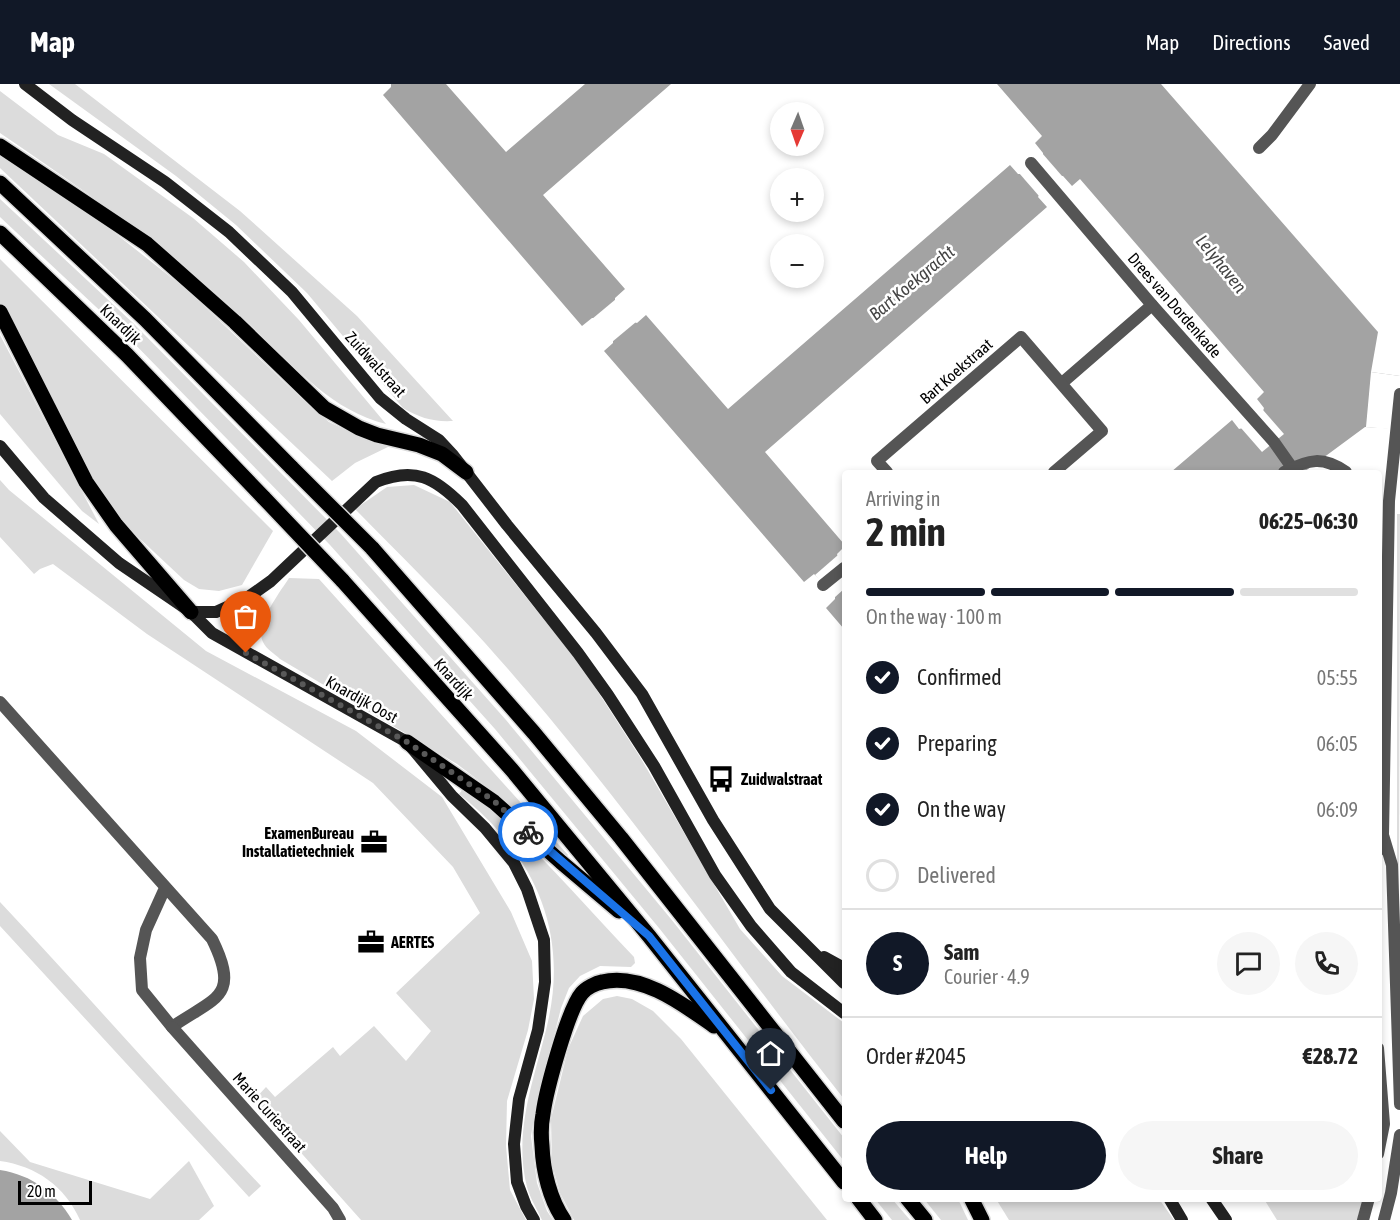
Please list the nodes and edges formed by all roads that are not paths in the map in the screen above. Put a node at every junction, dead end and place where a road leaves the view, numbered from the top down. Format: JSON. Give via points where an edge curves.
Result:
{"nodes":[{"id":1,"x":25,"y":84,"type":"edge"},
{"id":2,"x":1310,"y":84,"type":"edge"},
{"id":3,"x":0,"y":146,"type":"edge"},
{"id":4,"x":1258,"y":148,"type":"dead end"},
{"id":5,"x":1031,"y":163,"type":"dead end"},
{"id":6,"x":0,"y":183,"type":"edge"},
{"id":7,"x":0,"y":233,"type":"edge"},
{"id":8,"x":1152,"y":305,"type":"junction"},
{"id":9,"x":0,"y":312,"type":"edge"},
{"id":10,"x":1062,"y":383,"type":"junction"},
{"id":11,"x":1400,"y":394,"type":"edge"},
{"id":12,"x":0,"y":446,"type":"edge"},
{"id":13,"x":885,"y":470,"type":"edge"},
{"id":14,"x":1056,"y":470,"type":"edge"},
{"id":15,"x":1288,"y":470,"type":"edge"},
{"id":16,"x":1291,"y":470,"type":"edge"},
{"id":17,"x":1343,"y":470,"type":"edge"},
{"id":18,"x":465,"y":472,"type":"junction"},
{"id":19,"x":842,"y":570,"type":"edge"},
{"id":20,"x":823,"y":585,"type":"dead end"},
{"id":21,"x":191,"y":612,"type":"junction"},
{"id":22,"x":0,"y":702,"type":"edge"},
{"id":23,"x":407,"y":742,"type":"junction"},
{"id":24,"x":1383,"y":835,"type":"junction"},
{"id":25,"x":1382,"y":838,"type":"edge"},
{"id":26,"x":165,"y":888,"type":"junction"},
{"id":27,"x":1396,"y":928,"type":"edge"},
{"id":28,"x":649,"y":936,"type":"junction"},
{"id":29,"x":813,"y":951,"type":"junction"},
{"id":30,"x":842,"y":967,"type":"edge"},
{"id":31,"x":842,"y":981,"type":"edge"},
{"id":32,"x":842,"y":1011,"type":"edge"},
{"id":33,"x":172,"y":1027,"type":"junction"},
{"id":34,"x":728,"y":1036,"type":"junction"},
{"id":35,"x":1382,"y":1099,"type":"edge"},
{"id":36,"x":1400,"y":1104,"type":"edge"},
{"id":37,"x":842,"y":1118,"type":"edge"},
{"id":38,"x":1382,"y":1134,"type":"edge"},
{"id":39,"x":1400,"y":1135,"type":"edge"},
{"id":40,"x":842,"y":1179,"type":"edge"},
{"id":41,"x":861,"y":1202,"type":"edge"},
{"id":42,"x":910,"y":1202,"type":"edge"},
{"id":43,"x":974,"y":1202,"type":"edge"},
{"id":44,"x":1171,"y":1202,"type":"edge"},
{"id":45,"x":1214,"y":1202,"type":"edge"},
{"id":46,"x":1368,"y":1202,"type":"edge"},
{"id":47,"x":340,"y":1220,"type":"edge"},
{"id":48,"x":534,"y":1220,"type":"edge"},
{"id":49,"x":564,"y":1220,"type":"edge"},
{"id":50,"x":875,"y":1220,"type":"edge"},
{"id":51,"x":925,"y":1220,"type":"edge"},
{"id":52,"x":982,"y":1220,"type":"edge"},
{"id":53,"x":1182,"y":1220,"type":"edge"},
{"id":54,"x":1226,"y":1220,"type":"edge"},
{"id":55,"x":1363,"y":1220,"type":"edge"},
{"id":56,"x":1384,"y":1220,"type":"edge"}],
"edges":[{"from":1,"to":18,"type":"street","name":"Zuidwalstraat","via":[[229,232],[292,292],[380,398],[439,440]]},
{"from":2,"to":4,"type":"street"},
{"from":3,"to":18,"type":"main road","via":[[147,244],[236,322],[324,408],[359,428],[442,454]]},
{"from":5,"to":8,"type":"street","name":"Drees van Dordenkade"},
{"from":6,"to":37,"type":"main road","name":"Knardijk","bridge":true,"via":[[145,319],[372,548],[614,829]]},
{"from":7,"to":28,"type":"main road","name":"Knardijk","bridge":true,"via":[[128,355],[342,580],[512,771]]},
{"from":8,"to":10,"type":"street"},
{"from":8,"to":15,"type":"street","name":"Drees van Dordenkade","via":[[1274,442]]},
{"from":9,"to":21,"type":"main road","via":[[86,483],[116,525]]},
{"from":10,"to":13,"type":"street","name":"Bart Koekstraat","via":[[1021,337],[877,461]]},
{"from":10,"to":14,"type":"street","name":"Bart Koekstraat","via":[[1102,431]]},
{"from":11,"to":24,"type":"street","via":[[1389,501]]},
{"from":12,"to":21,"type":"street","name":"Knardijk Oost","via":[[44,498],[119,563]]},
{"from":16,"to":17,"type":"street","via":[[1316,460],[1333,463]]},
{"from":18,"to":29,"type":"street","name":"Zuidwalstraat","via":[[642,694],[740,865],[770,909]]},
{"from":19,"to":20,"type":"street"},
{"from":21,"to":23,"type":"street","name":"Knardijk Oost","via":[[212,633]]},
{"from":21,"to":32,"type":"street","via":[[216,612],[247,598],[271,581],[376,482],[407,475],[424,477],[443,486],[462,505],[608,695],[654,766],[715,874],[751,926],[791,972]]},
{"from":22,"to":26,"type":"street"},
{"from":23,"to":28,"type":"main road","via":[[494,801]]},
{"from":23,"to":48,"type":"street","name":"Knardijk Oost","via":[[514,863],[528,889],[544,940],[545,982],[538,1030],[519,1099],[514,1143],[517,1182]]},
{"from":24,"to":25,"type":"street"},
{"from":24,"to":27,"type":"street","via":[[1392,865]]},
{"from":26,"to":33,"type":"street","name":"Marie Curiestraat","via":[[146,930],[140,958],[142,990]]},
{"from":26,"to":33,"type":"street","via":[[212,939],[223,960],[224,984],[218,998]]},
{"from":27,"to":36,"type":"street"},
{"from":28,"to":34,"type":"main road","name":"Knardijk"},
{"from":29,"to":30,"type":"street","name":"Zuidwalstraat"},
{"from":29,"to":31,"type":"street","name":"Zuidwalstraat"},
{"from":33,"to":47,"type":"street","name":"Marie Curiestraat"},
{"from":34,"to":40,"type":"main road","name":"Knardijk"},
{"from":34,"to":49,"type":"main road","via":[[690,1009],[637,983],[617,979],[600,982],[583,992],[561,1042],[542,1114],[547,1180]]},
{"from":35,"to":38,"type":"street"},
{"from":39,"to":56,"type":"street"},
{"from":41,"to":50,"type":"main road"},
{"from":42,"to":51,"type":"main road"},
{"from":43,"to":52,"type":"main road"},
{"from":44,"to":53,"type":"street"},
{"from":45,"to":54,"type":"street"},
{"from":46,"to":55,"type":"street"}]}
